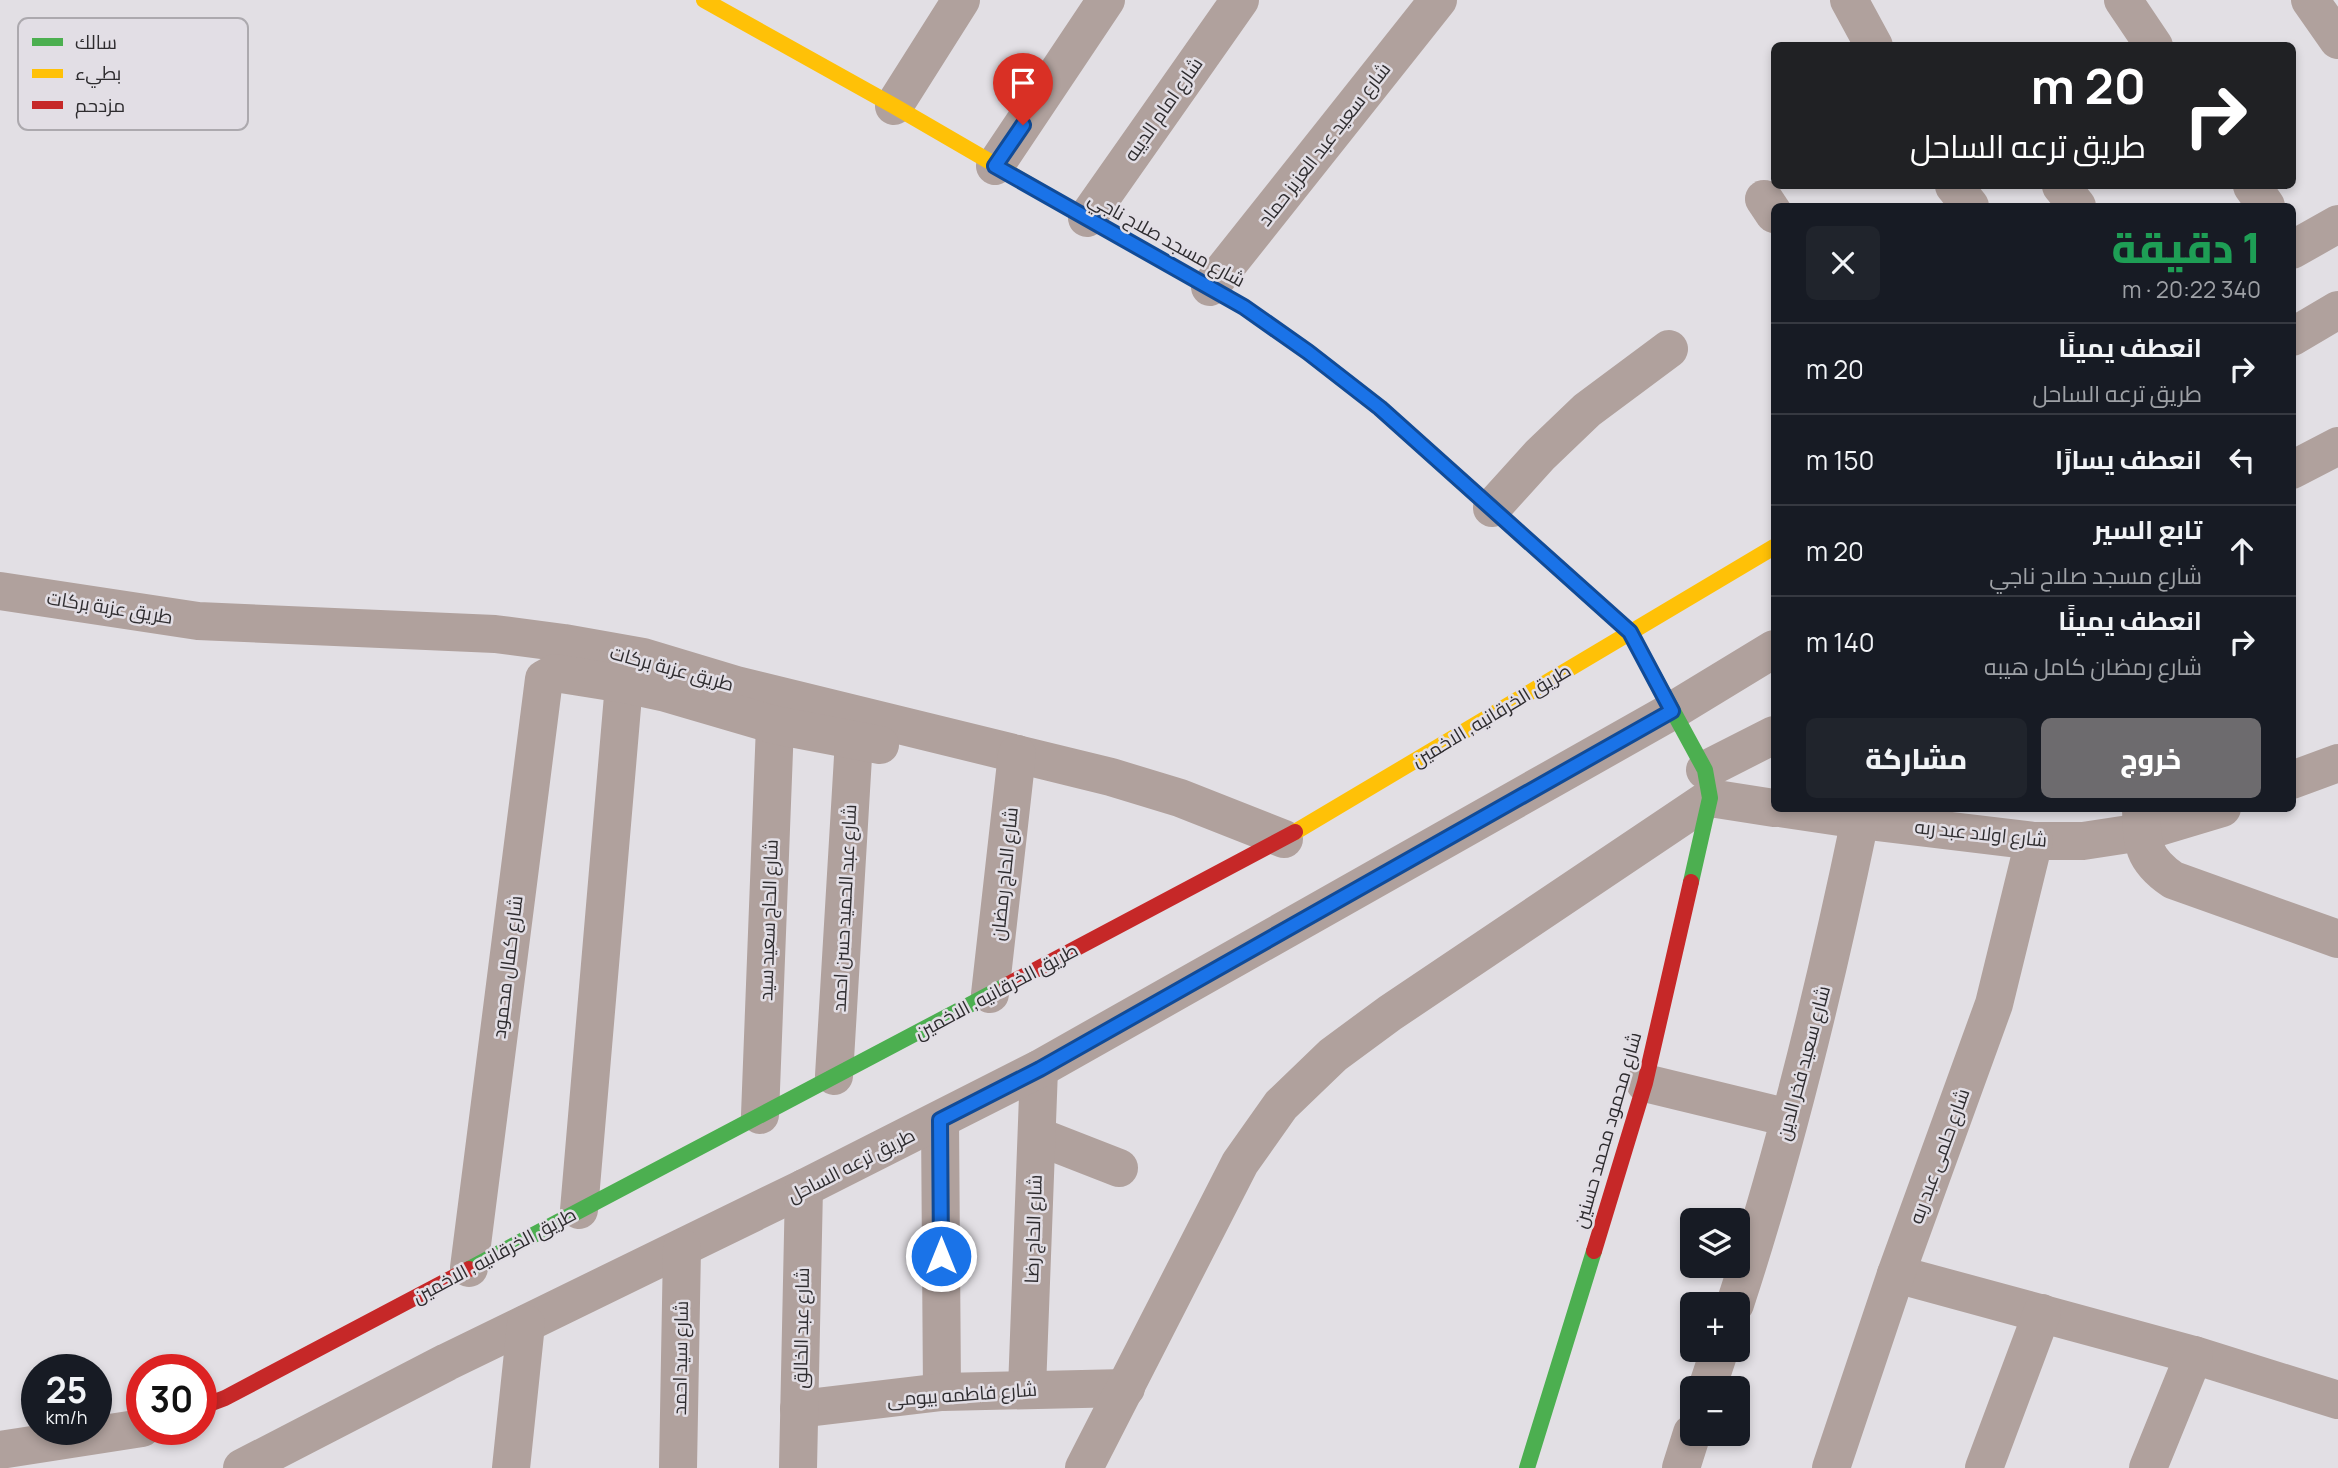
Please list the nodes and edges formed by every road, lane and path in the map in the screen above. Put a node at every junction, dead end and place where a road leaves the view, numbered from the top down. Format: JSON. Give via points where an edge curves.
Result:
{"nodes":[{"id":1,"x":704,"y":0,"type":"edge"},
{"id":2,"x":961,"y":0,"type":"edge"},
{"id":3,"x":1106,"y":0,"type":"edge"},
{"id":4,"x":1240,"y":0,"type":"edge"},
{"id":5,"x":1438,"y":0,"type":"edge"},
{"id":6,"x":1849,"y":0,"type":"edge"},
{"id":7,"x":2123,"y":0,"type":"edge"},
{"id":8,"x":2310,"y":0,"type":"edge"},
{"id":9,"x":2338,"y":40,"type":"edge"},
{"id":10,"x":1872,"y":42,"type":"edge"},
{"id":11,"x":2151,"y":42,"type":"edge"},
{"id":12,"x":894,"y":106,"type":"junction"},
{"id":13,"x":995,"y":166,"type":"junction"},
{"id":14,"x":1956,"y":189,"type":"edge"},
{"id":15,"x":2063,"y":189,"type":"edge"},
{"id":16,"x":1968,"y":203,"type":"edge"},
{"id":17,"x":2075,"y":203,"type":"edge"},
{"id":18,"x":1087,"y":218,"type":"junction"},
{"id":19,"x":2338,"y":224,"type":"edge"},
{"id":20,"x":2296,"y":245,"type":"edge"},
{"id":21,"x":1210,"y":287,"type":"junction"},
{"id":22,"x":2338,"y":310,"type":"edge"},
{"id":23,"x":2296,"y":335,"type":"edge"},
{"id":24,"x":1669,"y":349,"type":"dead end"},
{"id":25,"x":2338,"y":446,"type":"edge"},
{"id":26,"x":2296,"y":468,"type":"edge"},
{"id":27,"x":1492,"y":508,"type":"junction"},
{"id":28,"x":1771,"y":549,"type":"edge"},
{"id":29,"x":0,"y":591,"type":"edge"},
{"id":30,"x":1630,"y":632,"type":"junction"},
{"id":31,"x":1771,"y":651,"type":"edge"},
{"id":32,"x":624,"y":684,"type":"junction"},
{"id":33,"x":1672,"y":711,"type":"junction"},
{"id":34,"x":775,"y":725,"type":"junction"},
{"id":35,"x":1771,"y":737,"type":"edge"},
{"id":36,"x":951,"y":738,"type":"junction"},
{"id":37,"x":854,"y":740,"type":"junction"},
{"id":38,"x":1017,"y":754,"type":"junction"},
{"id":39,"x":2338,"y":763,"type":"edge"},
{"id":40,"x":2296,"y":779,"type":"edge"},
{"id":41,"x":1707,"y":784,"type":"junction"},
{"id":42,"x":1771,"y":807,"type":"edge"},
{"id":43,"x":1807,"y":812,"type":"edge"},
{"id":44,"x":2194,"y":812,"type":"edge"},
{"id":45,"x":1860,"y":820,"type":"junction"},
{"id":46,"x":2141,"y":820,"type":"edge"},
{"id":47,"x":1284,"y":839,"type":"junction"},
{"id":48,"x":2034,"y":841,"type":"junction"},
{"id":49,"x":2338,"y":939,"type":"edge"},
{"id":50,"x":990,"y":994,"type":"junction"},
{"id":51,"x":1040,"y":1069,"type":"junction"},
{"id":52,"x":834,"y":1076,"type":"junction"},
{"id":53,"x":1645,"y":1083,"type":"junction"},
{"id":54,"x":760,"y":1115,"type":"junction"},
{"id":55,"x":1789,"y":1118,"type":"junction"},
{"id":56,"x":940,"y":1120,"type":"junction"},
{"id":57,"x":1037,"y":1136,"type":"junction"},
{"id":58,"x":1119,"y":1168,"type":"dead end"},
{"id":59,"x":804,"y":1188,"type":"junction"},
{"id":60,"x":579,"y":1210,"type":"junction"},
{"id":61,"x":682,"y":1248,"type":"junction"},
{"id":62,"x":469,"y":1268,"type":"junction"},
{"id":63,"x":1896,"y":1274,"type":"junction"},
{"id":64,"x":1739,"y":1292,"type":"edge"},
{"id":65,"x":2042,"y":1313,"type":"junction"},
{"id":66,"x":526,"y":1324,"type":"junction"},
{"id":67,"x":2194,"y":1355,"type":"junction"},
{"id":68,"x":1126,"y":1388,"type":"junction"},
{"id":69,"x":1027,"y":1389,"type":"junction"},
{"id":70,"x":942,"y":1392,"type":"junction"},
{"id":71,"x":2338,"y":1400,"type":"edge"},
{"id":72,"x":217,"y":1401,"type":"edge"},
{"id":73,"x":799,"y":1409,"type":"junction"},
{"id":74,"x":126,"y":1430,"type":"edge"},
{"id":75,"x":1688,"y":1446,"type":"edge"},
{"id":76,"x":0,"y":1450,"type":"edge"},
{"id":77,"x":242,"y":1468,"type":"edge"},
{"id":78,"x":511,"y":1468,"type":"edge"},
{"id":79,"x":678,"y":1468,"type":"edge"},
{"id":80,"x":798,"y":1468,"type":"edge"},
{"id":81,"x":1084,"y":1468,"type":"edge"},
{"id":82,"x":1527,"y":1468,"type":"edge"},
{"id":83,"x":1681,"y":1468,"type":"edge"},
{"id":84,"x":1831,"y":1468,"type":"edge"},
{"id":85,"x":1984,"y":1468,"type":"edge"},
{"id":86,"x":2148,"y":1468,"type":"edge"}],
"edges":[{"from":1,"to":12,"type":"street","name":"شارع مسجد صلاح ناجي"},
{"from":2,"to":12,"type":"street"},
{"from":3,"to":13,"type":"street"},
{"from":4,"to":18,"type":"street","name":"شارع امام الديبه"},
{"from":5,"to":21,"type":"street","name":"شارع سعيد عبد العزيز حماد"},
{"from":6,"to":10,"type":"street"},
{"from":7,"to":11,"type":"street"},
{"from":8,"to":9,"type":"street"},
{"from":12,"to":13,"type":"street","name":"شارع مسجد صلاح ناجي"},
{"from":13,"to":18,"type":"street","name":"شارع مسجد صلاح ناجي"},
{"from":14,"to":16,"type":"street"},
{"from":15,"to":17,"type":"street"},
{"from":18,"to":21,"type":"street","name":"شارع مسجد صلاح ناجي"},
{"from":19,"to":20,"type":"street"},
{"from":21,"to":27,"type":"street","name":"شارع مسجد صلاح ناجي","via":[[1350,384]]},
{"from":22,"to":23,"type":"street"},
{"from":24,"to":27,"type":"street","via":[[1587,410]]},
{"from":25,"to":26,"type":"street"},
{"from":27,"to":30,"type":"street","name":"شارع مسجد صلاح ناجي"},
{"from":28,"to":30,"type":"street","name":"طريق الخرقانيه, الاخمين"},
{"from":29,"to":36,"type":"street","name":"طريق عزبة بركات","via":[[198,621],[495,634],[564,643],[643,657]]},
{"from":30,"to":33,"type":"street"},
{"from":30,"to":47,"type":"street","name":"طريق الخرقانيه, الاخمين"},
{"from":31,"to":33,"type":"street","name":"طريق ترعه الساحل"},
{"from":32,"to":34,"type":"street"},
{"from":32,"to":60,"type":"street"},
{"from":32,"to":62,"type":"street","name":"شارع كمال محمود","via":[[555,673],[542,685]]},
{"from":33,"to":41,"type":"street"},
{"from":33,"to":51,"type":"street","name":"طريق ترعه الساحل"},
{"from":34,"to":37,"type":"street"},
{"from":34,"to":54,"type":"street","name":"شارع الحاج سعيد سيد"},
{"from":35,"to":41,"type":"street"},
{"from":36,"to":37,"type":"street","via":[[944,749],[932,754]]},
{"from":36,"to":38,"type":"street","name":"طريق عزبة بركات"},
{"from":37,"to":52,"type":"street","name":"شارع عبد الحميد حسن احمد"},
{"from":38,"to":47,"type":"street","name":"طريق عزبة بركات","via":[[1180,798]]},
{"from":38,"to":50,"type":"street","name":"شارع الحاج رمضان"},
{"from":39,"to":40,"type":"street"},
{"from":41,"to":42,"type":"street"},
{"from":41,"to":53,"type":"street","name":"شارع محمود محمد حسنين"},
{"from":41,"to":68,"type":"street","via":[[1333,1055],[1282,1105],[1240,1163]]},
{"from":43,"to":45,"type":"street","name":"شارع اولاد عبد ربه"},
{"from":44,"to":46,"type":"street","name":"شارع اولاد عبد ربه"},
{"from":45,"to":48,"type":"street","name":"شارع اولاد عبد ربه"},
{"from":45,"to":55,"type":"street","name":"شارع سعيد فخر الدين"},
{"from":46,"to":48,"type":"street","name":"شارع اولاد عبد ربه","via":[[2083,841]]},
{"from":46,"to":49,"type":"street","via":[[2148,858],[2173,880]]},
{"from":47,"to":50,"type":"street","name":"طريق الخرقانيه, الاخمين"},
{"from":48,"to":63,"type":"street","name":"شارع حلمى عبد ربه","via":[[1994,1004]]},
{"from":50,"to":52,"type":"street","name":"طريق الخرقانيه, الاخمين"},
{"from":51,"to":56,"type":"street","name":"طريق ترعه الساحل"},
{"from":51,"to":57,"type":"street","name":"شارع الحاج رضا"},
{"from":52,"to":54,"type":"street","name":"طريق الخرقانيه, الاخمين"},
{"from":53,"to":55,"type":"street"},
{"from":53,"to":82,"type":"street","name":"شارع محمود محمد حسنين"},
{"from":54,"to":60,"type":"street","name":"طريق الخرقانيه, الاخمين"},
{"from":55,"to":64,"type":"street","name":"شارع سعيد فخر الدين"},
{"from":56,"to":59,"type":"street","name":"طريق ترعه الساحل"},
{"from":56,"to":70,"type":"street"},
{"from":57,"to":58,"type":"street"},
{"from":57,"to":69,"type":"street","name":"شارع الحاج رضا"},
{"from":59,"to":61,"type":"street","name":"طريق ترعه الساحل"},
{"from":59,"to":73,"type":"street","name":"شارع عبد الخالق"},
{"from":60,"to":62,"type":"street","name":"طريق الخرقانيه, الاخمين"},
{"from":61,"to":66,"type":"street","name":"طريق ترعه الساحل"},
{"from":61,"to":79,"type":"street","name":"شارع سيد احمد"},
{"from":62,"to":72,"type":"street","name":"طريق الخرقانيه, الاخمين"},
{"from":63,"to":65,"type":"street"},
{"from":63,"to":84,"type":"street","name":"شارع حلمى عبد ربه"},
{"from":65,"to":67,"type":"street"},
{"from":65,"to":85,"type":"street"},
{"from":66,"to":77,"type":"street","name":"طريق ترعه الساحل"},
{"from":66,"to":78,"type":"street"},
{"from":67,"to":71,"type":"street"},
{"from":67,"to":86,"type":"street"},
{"from":68,"to":69,"type":"street","name":"شارع فاطمه بيومى"},
{"from":68,"to":81,"type":"street"},
{"from":69,"to":70,"type":"street","name":"شارع فاطمه بيومى"},
{"from":70,"to":73,"type":"street","name":"شارع فاطمه بيومى"},
{"from":73,"to":80,"type":"street","name":"شارع عبد الخالق"},
{"from":74,"to":76,"type":"street"},
{"from":75,"to":83,"type":"street"}]}
